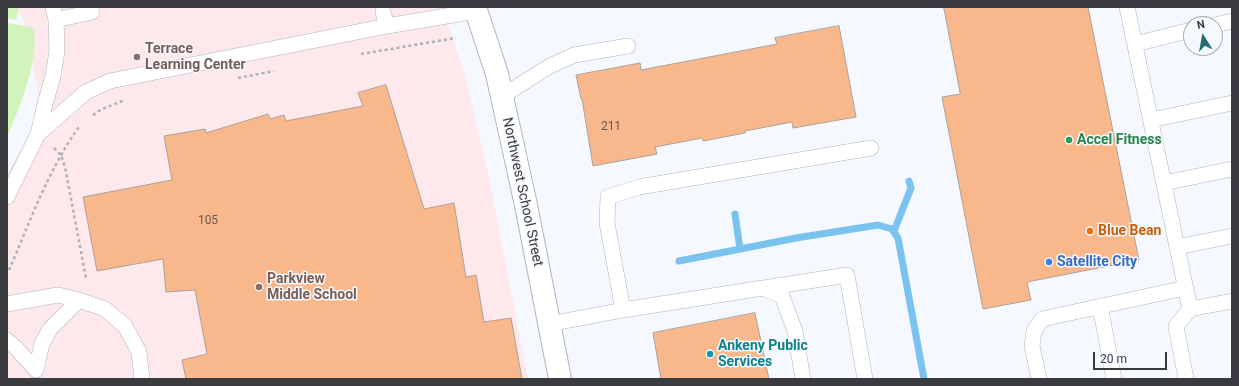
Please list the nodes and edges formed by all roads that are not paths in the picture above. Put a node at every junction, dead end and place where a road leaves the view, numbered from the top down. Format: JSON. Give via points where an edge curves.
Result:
{"nodes":[{"id":1,"x":1127,"y":7,"type":"edge"},
{"id":2,"x":476,"y":9,"type":"edge"},
{"id":3,"x":92,"y":12,"type":"dead end"},
{"id":4,"x":383,"y":12,"type":"dead end"},
{"id":5,"x":54,"y":14,"type":"edge"},
{"id":6,"x":387,"y":26,"type":"junction"},
{"id":7,"x":1183,"y":32,"type":"edge"},
{"id":8,"x":1134,"y":44,"type":"junction"},
{"id":9,"x":628,"y":46,"type":"dead end"},
{"id":10,"x":502,"y":96,"type":"junction"},
{"id":11,"x":1232,"y":103,"type":"edge"},
{"id":12,"x":1151,"y":120,"type":"junction"},
{"id":13,"x":38,"y":134,"type":"junction"},
{"id":14,"x":871,"y":148,"type":"dead end"},
{"id":15,"x":1232,"y":169,"type":"edge"},
{"id":16,"x":1164,"y":183,"type":"junction"},
{"id":17,"x":7,"y":197,"type":"edge"},
{"id":18,"x":1232,"y":236,"type":"edge"},
{"id":19,"x":1177,"y":247,"type":"junction"},
{"id":20,"x":762,"y":288,"type":"junction"},
{"id":21,"x":1185,"y":288,"type":"junction"},
{"id":22,"x":79,"y":300,"type":"junction"},
{"id":23,"x":1232,"y":301,"type":"edge"},
{"id":24,"x":7,"y":304,"type":"edge"},
{"id":25,"x":1100,"y":306,"type":"junction"},
{"id":26,"x":1190,"y":309,"type":"junction"},
{"id":27,"x":622,"y":310,"type":"junction"},
{"id":28,"x":549,"y":324,"type":"junction"},
{"id":29,"x":7,"y":340,"type":"edge"},
{"id":30,"x":142,"y":379,"type":"edge"},
{"id":31,"x":560,"y":379,"type":"edge"},
{"id":32,"x":803,"y":379,"type":"edge"},
{"id":33,"x":865,"y":379,"type":"edge"},
{"id":34,"x":1039,"y":379,"type":"edge"},
{"id":35,"x":1114,"y":379,"type":"edge"},
{"id":36,"x":1186,"y":379,"type":"edge"}],
"edges":[{"from":1,"to":8,"type":"lane"},
{"from":2,"to":6,"type":"lane"},
{"from":2,"to":10,"type":"street","name":"Northwest School Street"},
{"from":3,"to":5,"type":"lane"},
{"from":4,"to":6,"type":"lane"},
{"from":5,"to":13,"type":"lane","via":[[57,51]]},
{"from":6,"to":13,"type":"lane","via":[[110,81],[86,92]]},
{"from":7,"to":8,"type":"lane"},
{"from":8,"to":12,"type":"lane"},
{"from":9,"to":10,"type":"lane","via":[[574,55],[550,66]]},
{"from":10,"to":28,"type":"street","name":"Northwest School Street"},
{"from":11,"to":12,"type":"lane"},
{"from":12,"to":16,"type":"lane"},
{"from":13,"to":17,"type":"lane"},
{"from":14,"to":27,"type":"lane","via":[[639,187],[608,196],[607,223]]},
{"from":15,"to":16,"type":"lane"},
{"from":16,"to":19,"type":"lane"},
{"from":18,"to":19,"type":"lane"},
{"from":19,"to":21,"type":"lane"},
{"from":20,"to":27,"type":"lane"},
{"from":20,"to":32,"type":"lane","via":[[782,296],[795,331]]},
{"from":20,"to":33,"type":"lane","via":[[847,275]]},
{"from":21,"to":25,"type":"lane"},
{"from":21,"to":26,"type":"lane"},
{"from":22,"to":24,"type":"lane","via":[[58,295]]},
{"from":22,"to":29,"type":"lane","via":[[50,329],[42,344],[36,370]]},
{"from":22,"to":30,"type":"lane","via":[[105,309],[125,326],[139,352]]},
{"from":23,"to":26,"type":"lane"},
{"from":25,"to":34,"type":"lane","via":[[1042,319],[1034,331],[1032,346]]},
{"from":25,"to":35,"type":"lane"},
{"from":26,"to":36,"type":"lane","via":[[1176,326]]},
{"from":27,"to":28,"type":"lane"},
{"from":28,"to":31,"type":"street","name":"Northwest School Street"}]}
